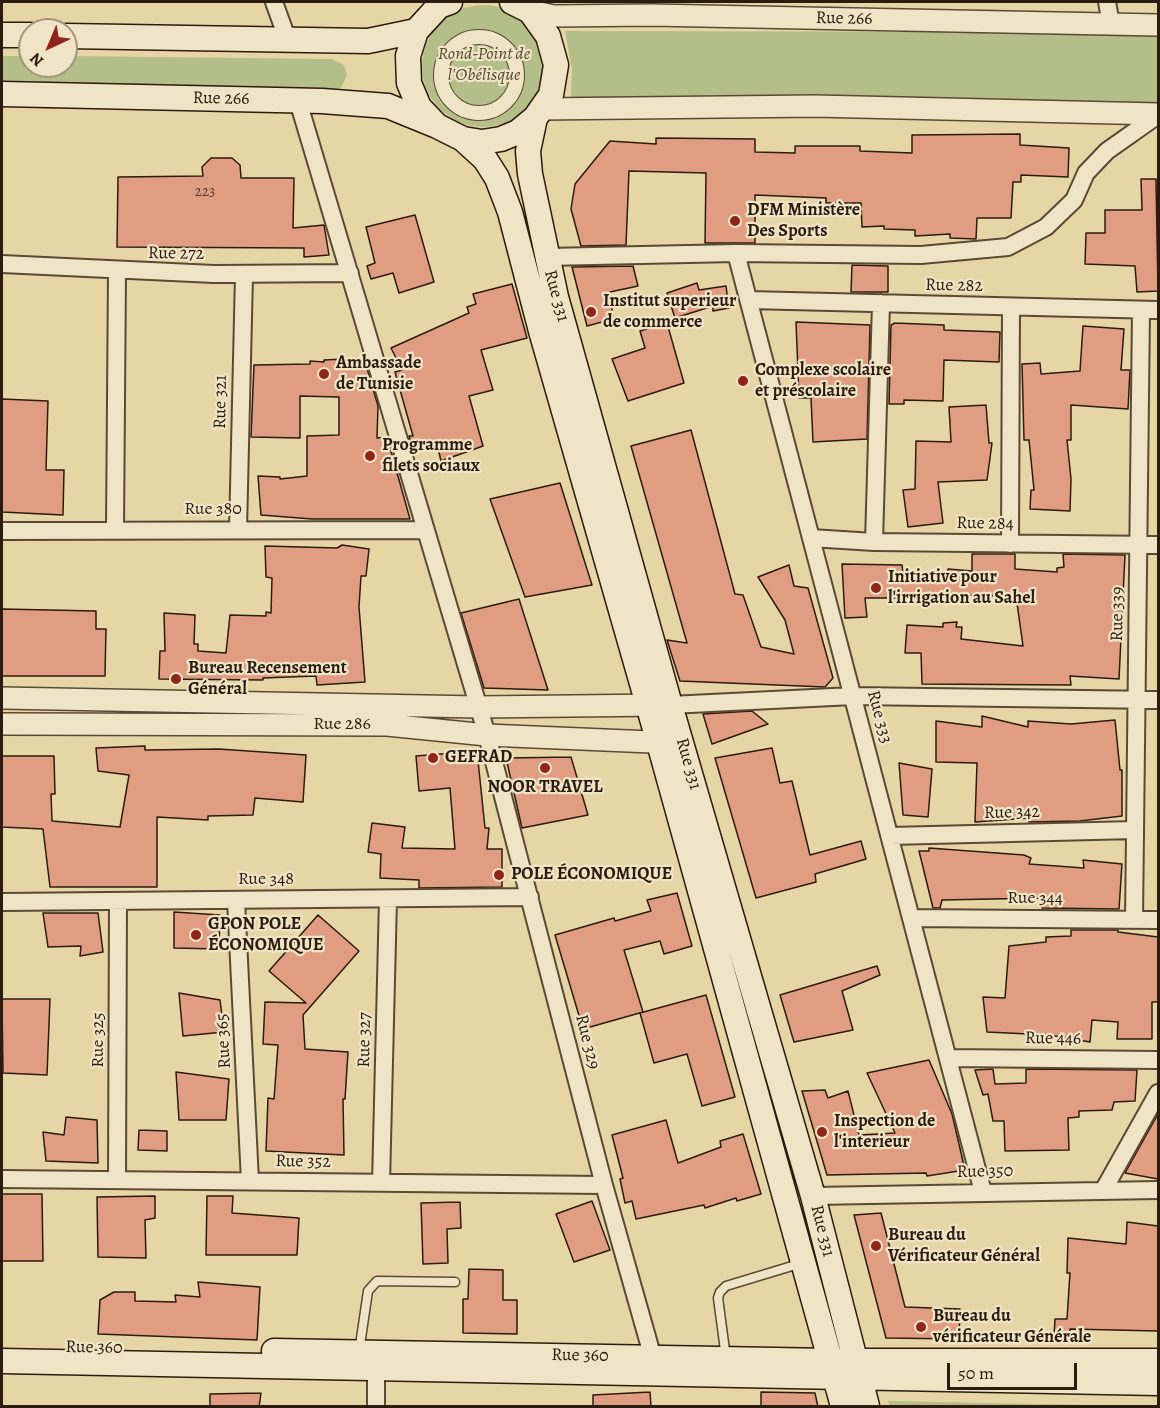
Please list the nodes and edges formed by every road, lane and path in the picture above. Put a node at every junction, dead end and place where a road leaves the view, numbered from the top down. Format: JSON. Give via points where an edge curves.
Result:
{"nodes":[{"id":1,"x":274,"y":2,"type":"edge"},
{"id":2,"x":1107,"y":2,"type":"edge"},
{"id":3,"x":442,"y":3,"type":"edge"},
{"id":4,"x":521,"y":6,"type":"edge"},
{"id":5,"x":1111,"y":24,"type":"junction"},
{"id":6,"x":1158,"y":26,"type":"edge"},
{"id":7,"x":416,"y":31,"type":"junction"},
{"id":8,"x":2,"y":35,"type":"edge"},
{"id":9,"x":18,"y":35,"type":"edge"},
{"id":10,"x":78,"y":36,"type":"edge"},
{"id":11,"x":287,"y":38,"type":"junction"},
{"id":12,"x":2,"y":94,"type":"edge"},
{"id":13,"x":298,"y":101,"type":"junction"},
{"id":14,"x":473,"y":113,"type":"joint"},
{"id":15,"x":538,"y":114,"type":"junction"},
{"id":16,"x":1158,"y":115,"type":"edge"},
{"id":17,"x":437,"y":126,"type":"junction"},
{"id":18,"x":463,"y":139,"type":"junction"},
{"id":19,"x":736,"y":253,"type":"junction"},
{"id":20,"x":546,"y":257,"type":"junction"},
{"id":21,"x":2,"y":264,"type":"edge"},
{"id":22,"x":117,"y":272,"type":"junction"},
{"id":23,"x":350,"y":273,"type":"junction"},
{"id":24,"x":244,"y":275,"type":"junction"},
{"id":25,"x":749,"y":300,"type":"junction"},
{"id":26,"x":881,"y":303,"type":"junction"},
{"id":27,"x":1011,"y":307,"type":"junction"},
{"id":28,"x":1140,"y":310,"type":"junction"},
{"id":29,"x":1158,"y":310,"type":"edge"},
{"id":30,"x":116,"y":530,"type":"junction"},
{"id":31,"x":238,"y":530,"type":"junction"},
{"id":32,"x":426,"y":530,"type":"junction"},
{"id":33,"x":2,"y":531,"type":"edge"},
{"id":34,"x":811,"y":538,"type":"junction"},
{"id":35,"x":874,"y":542,"type":"junction"},
{"id":36,"x":1010,"y":544,"type":"junction"},
{"id":37,"x":1138,"y":545,"type":"junction"},
{"id":38,"x":1158,"y":545,"type":"edge"},
{"id":39,"x":853,"y":696,"type":"junction"},
{"id":40,"x":2,"y":698,"type":"edge"},
{"id":41,"x":1136,"y":699,"type":"junction"},
{"id":42,"x":1158,"y":700,"type":"edge"},
{"id":43,"x":659,"y":704,"type":"junction"},
{"id":44,"x":478,"y":707,"type":"junction"},
{"id":45,"x":2,"y":724,"type":"edge"},
{"id":46,"x":487,"y":735,"type":"junction"},
{"id":47,"x":670,"y":743,"type":"junction"},
{"id":48,"x":1135,"y":830,"type":"junction"},
{"id":49,"x":890,"y":836,"type":"junction"},
{"id":50,"x":530,"y":897,"type":"junction"},
{"id":51,"x":388,"y":899,"type":"junction"},
{"id":52,"x":236,"y":900,"type":"junction"},
{"id":53,"x":118,"y":901,"type":"junction"},
{"id":54,"x":2,"y":902,"type":"edge"},
{"id":55,"x":911,"y":918,"type":"junction"},
{"id":56,"x":1134,"y":920,"type":"junction"},
{"id":57,"x":1158,"y":920,"type":"edge"},
{"id":58,"x":948,"y":1058,"type":"junction"},
{"id":59,"x":1158,"y":1060,"type":"edge"},
{"id":60,"x":1158,"y":1093,"type":"edge"},
{"id":61,"x":2,"y":1179,"type":"edge"},
{"id":62,"x":117,"y":1179,"type":"junction"},
{"id":63,"x":250,"y":1181,"type":"junction"},
{"id":64,"x":381,"y":1183,"type":"junction"},
{"id":65,"x":604,"y":1185,"type":"junction"},
{"id":66,"x":1158,"y":1190,"type":"edge"},
{"id":67,"x":1103,"y":1191,"type":"junction"},
{"id":68,"x":983,"y":1192,"type":"junction"},
{"id":69,"x":813,"y":1196,"type":"junction"},
{"id":70,"x":803,"y":1263,"type":"junction"},
{"id":71,"x":455,"y":1282,"type":"dead end"},
{"id":72,"x":2,"y":1346,"type":"edge"},
{"id":73,"x":370,"y":1358,"type":"junction"},
{"id":74,"x":653,"y":1358,"type":"junction"},
{"id":75,"x":726,"y":1359,"type":"junction"},
{"id":76,"x":2,"y":1361,"type":"edge"},
{"id":77,"x":1158,"y":1361,"type":"edge"},
{"id":78,"x":833,"y":1369,"type":"junction"},
{"id":79,"x":857,"y":1369,"type":"junction"},
{"id":80,"x":1158,"y":1383,"type":"edge"},
{"id":81,"x":376,"y":1407,"type":"edge"},
{"id":82,"x":843,"y":1407,"type":"edge"},
{"id":83,"x":867,"y":1407,"type":"edge"}],
"edges":[{"from":1,"to":11,"type":"street"},
{"from":2,"to":5,"type":"street"},
{"from":3,"to":7,"type":"main road"},
{"from":4,"to":5,"type":"street","name":"Rue 266","via":[[555,16]]},
{"from":4,"to":15,"type":"main road","via":[[548,36],[556,65],[550,95]]},
{"from":5,"to":6,"type":"street","name":"Rue 266"},
{"from":7,"to":11,"type":"main road","via":[[368,40]]},
{"from":7,"to":17,"type":"main road","via":[[408,56],[409,83],[419,107]]},
{"from":8,"to":9,"type":"main road"},
{"from":10,"to":11,"type":"main road"},
{"from":12,"to":13,"type":"main road","name":"Rue 266"},
{"from":13,"to":17,"type":"main road","name":"Rue 266","via":[[388,106]]},
{"from":13,"to":23,"type":"street","name":"Rue 329"},
{"from":14,"to":14,"type":"street","via":[[452,103],[444,92],[442,65],[457,44],[482,37],[506,48],[517,69],[518,81],[514,93],[497,110]]},
{"from":15,"to":16,"type":"street","via":[[816,106]]},
{"from":15,"to":18,"type":"main road","via":[[518,132],[501,139]]},
{"from":15,"to":20,"type":"main road","name":"Rue 331","via":[[528,150]]},
{"from":16,"to":19,"type":"street","via":[[1107,151],[1086,173],[1074,200],[1046,227],[1008,247],[921,255]]},
{"from":17,"to":18,"type":"main road"},
{"from":18,"to":43,"type":"main road","name":"Rue 331","via":[[497,178],[510,212],[541,332]]},
{"from":19,"to":20,"type":"street"},
{"from":19,"to":25,"type":"street","name":"Rue 333"},
{"from":20,"to":43,"type":"main road","name":"Rue 331"},
{"from":21,"to":22,"type":"street","name":"Rue 272"},
{"from":22,"to":24,"type":"street","name":"Rue 272"},
{"from":22,"to":30,"type":"street"},
{"from":23,"to":24,"type":"street","name":"Rue 272"},
{"from":23,"to":32,"type":"street","name":"Rue 329"},
{"from":24,"to":31,"type":"street","name":"Rue 321"},
{"from":25,"to":26,"type":"street","name":"Rue 282"},
{"from":25,"to":34,"type":"street","name":"Rue 333"},
{"from":26,"to":27,"type":"street","name":"Rue 282"},
{"from":26,"to":35,"type":"street"},
{"from":27,"to":28,"type":"street","name":"Rue 282"},
{"from":27,"to":36,"type":"street"},
{"from":28,"to":29,"type":"street","name":"Rue 282"},
{"from":28,"to":37,"type":"street","name":"Rue 339"},
{"from":30,"to":31,"type":"street","name":"Rue 380"},
{"from":30,"to":33,"type":"street","name":"Rue 380"},
{"from":31,"to":32,"type":"street","name":"Rue 380"},
{"from":32,"to":44,"type":"street","name":"Rue 329"},
{"from":34,"to":35,"type":"street","name":"Rue 284"},
{"from":34,"to":39,"type":"street","name":"Rue 333"},
{"from":35,"to":36,"type":"street","name":"Rue 284"},
{"from":36,"to":37,"type":"street","name":"Rue 284"},
{"from":37,"to":38,"type":"street","name":"Rue 284"},
{"from":37,"to":41,"type":"street","name":"Rue 339"},
{"from":39,"to":41,"type":"street"},
{"from":39,"to":43,"type":"street"},
{"from":39,"to":49,"type":"street","name":"Rue 333"},
{"from":40,"to":44,"type":"street"},
{"from":41,"to":42,"type":"street"},
{"from":41,"to":48,"type":"street","name":"Rue 339"},
{"from":43,"to":44,"type":"street"},
{"from":43,"to":47,"type":"main road","name":"Rue 331"},
{"from":44,"to":46,"type":"street","name":"Rue 329"},
{"from":45,"to":46,"type":"street","name":"Rue 286","via":[[387,725]]},
{"from":46,"to":47,"type":"street","name":"Rue 286"},
{"from":46,"to":50,"type":"street","name":"Rue 329"},
{"from":47,"to":69,"type":"main road","name":"Rue 331"},
{"from":47,"to":70,"type":"main road","name":"Rue 331"},
{"from":48,"to":49,"type":"street","name":"Rue 342"},
{"from":48,"to":56,"type":"street","name":"Rue 339"},
{"from":49,"to":55,"type":"street","name":"Rue 333"},
{"from":50,"to":51,"type":"street","name":"Rue 348"},
{"from":50,"to":65,"type":"street","name":"Rue 329"},
{"from":51,"to":52,"type":"street","name":"Rue 348"},
{"from":51,"to":64,"type":"street","name":"Rue 327"},
{"from":52,"to":53,"type":"street","name":"Rue 348"},
{"from":52,"to":63,"type":"street","name":"Rue 365"},
{"from":53,"to":54,"type":"street","name":"Rue 348"},
{"from":53,"to":62,"type":"street","name":"Rue 325"},
{"from":55,"to":56,"type":"street","name":"Rue 344"},
{"from":55,"to":58,"type":"street","name":"Rue 333"},
{"from":56,"to":57,"type":"street","name":"Rue 344"},
{"from":58,"to":59,"type":"street","name":"Rue 446"},
{"from":58,"to":68,"type":"street","name":"Rue 333"},
{"from":60,"to":67,"type":"street"},
{"from":61,"to":62,"type":"street","name":"Rue 352"},
{"from":62,"to":63,"type":"street","name":"Rue 352"},
{"from":63,"to":64,"type":"street","name":"Rue 352"},
{"from":64,"to":65,"type":"street","name":"Rue 352"},
{"from":65,"to":74,"type":"street","name":"Rue 329"},
{"from":66,"to":67,"type":"street","name":"Rue 350"},
{"from":67,"to":68,"type":"street","name":"Rue 350"},
{"from":68,"to":69,"type":"street","name":"Rue 350"},
{"from":69,"to":79,"type":"main road","name":"Rue 331"},
{"from":70,"to":75,"type":"lane","via":[[726,1286],[720,1292]]},
{"from":70,"to":78,"type":"main road","name":"Rue 331"},
{"from":71,"to":73,"type":"lane","via":[[377,1281],[368,1291]]},
{"from":72,"to":73,"type":"main road","name":"Rue 360"},
{"from":73,"to":74,"type":"main road","name":"Rue 360"},
{"from":73,"to":76,"type":"main road"},
{"from":73,"to":78,"type":"main road"},
{"from":73,"to":81,"type":"street"},
{"from":74,"to":75,"type":"main road","name":"Rue 360"},
{"from":75,"to":78,"type":"main road","name":"Rue 360"},
{"from":77,"to":79,"type":"main road","name":"Rue 360"},
{"from":78,"to":79,"type":"main road","name":"Rue 360"},
{"from":78,"to":82,"type":"main road","name":"Rue 331"},
{"from":79,"to":80,"type":"main road"},
{"from":79,"to":83,"type":"main road","name":"Rue 331"}]}
